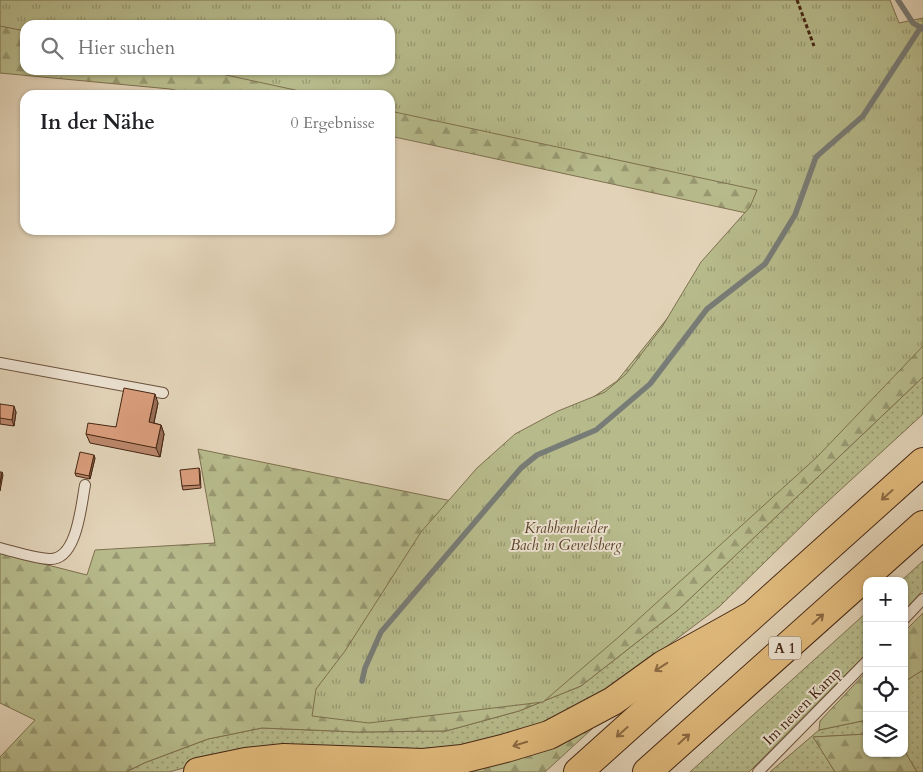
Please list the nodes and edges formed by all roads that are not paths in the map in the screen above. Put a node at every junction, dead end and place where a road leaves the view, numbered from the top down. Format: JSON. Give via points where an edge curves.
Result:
{"nodes":[{"id":1,"x":0,"y":363,"type":"edge"},
{"id":2,"x":163,"y":393,"type":"dead end"},
{"id":3,"x":923,"y":462,"type":"edge"},
{"id":4,"x":85,"y":485,"type":"dead end"},
{"id":5,"x":923,"y":525,"type":"edge"},
{"id":6,"x":0,"y":548,"type":"edge"},
{"id":7,"x":923,"y":599,"type":"edge"},
{"id":8,"x":908,"y":616,"type":"edge"},
{"id":9,"x":749,"y":617,"type":"junction"},
{"id":10,"x":863,"y":665,"type":"edge"},
{"id":11,"x":198,"y":772,"type":"edge"},
{"id":12,"x":578,"y":772,"type":"edge"},
{"id":13,"x":648,"y":772,"type":"edge"},
{"id":14,"x":758,"y":772,"type":"edge"}],
"edges":[{"from":1,"to":2,"type":"lane"},
{"from":3,"to":9,"type":"highway","one_way":true},
{"from":4,"to":6,"type":"lane","via":[[72,545],[65,555],[51,559]]},
{"from":13,"to":5,"type":"highway","number":"A 1","one_way":true},
{"from":7,"to":8,"type":"lane"},
{"from":9,"to":11,"type":"highway","one_way":true,"via":[[663,665],[613,701],[548,735],[506,748],[462,759],[423,763],[284,758]]},
{"from":9,"to":12,"type":"highway","one_way":true},
{"from":10,"to":14,"type":"lane","name":"Im neuen Kamp"}]}
